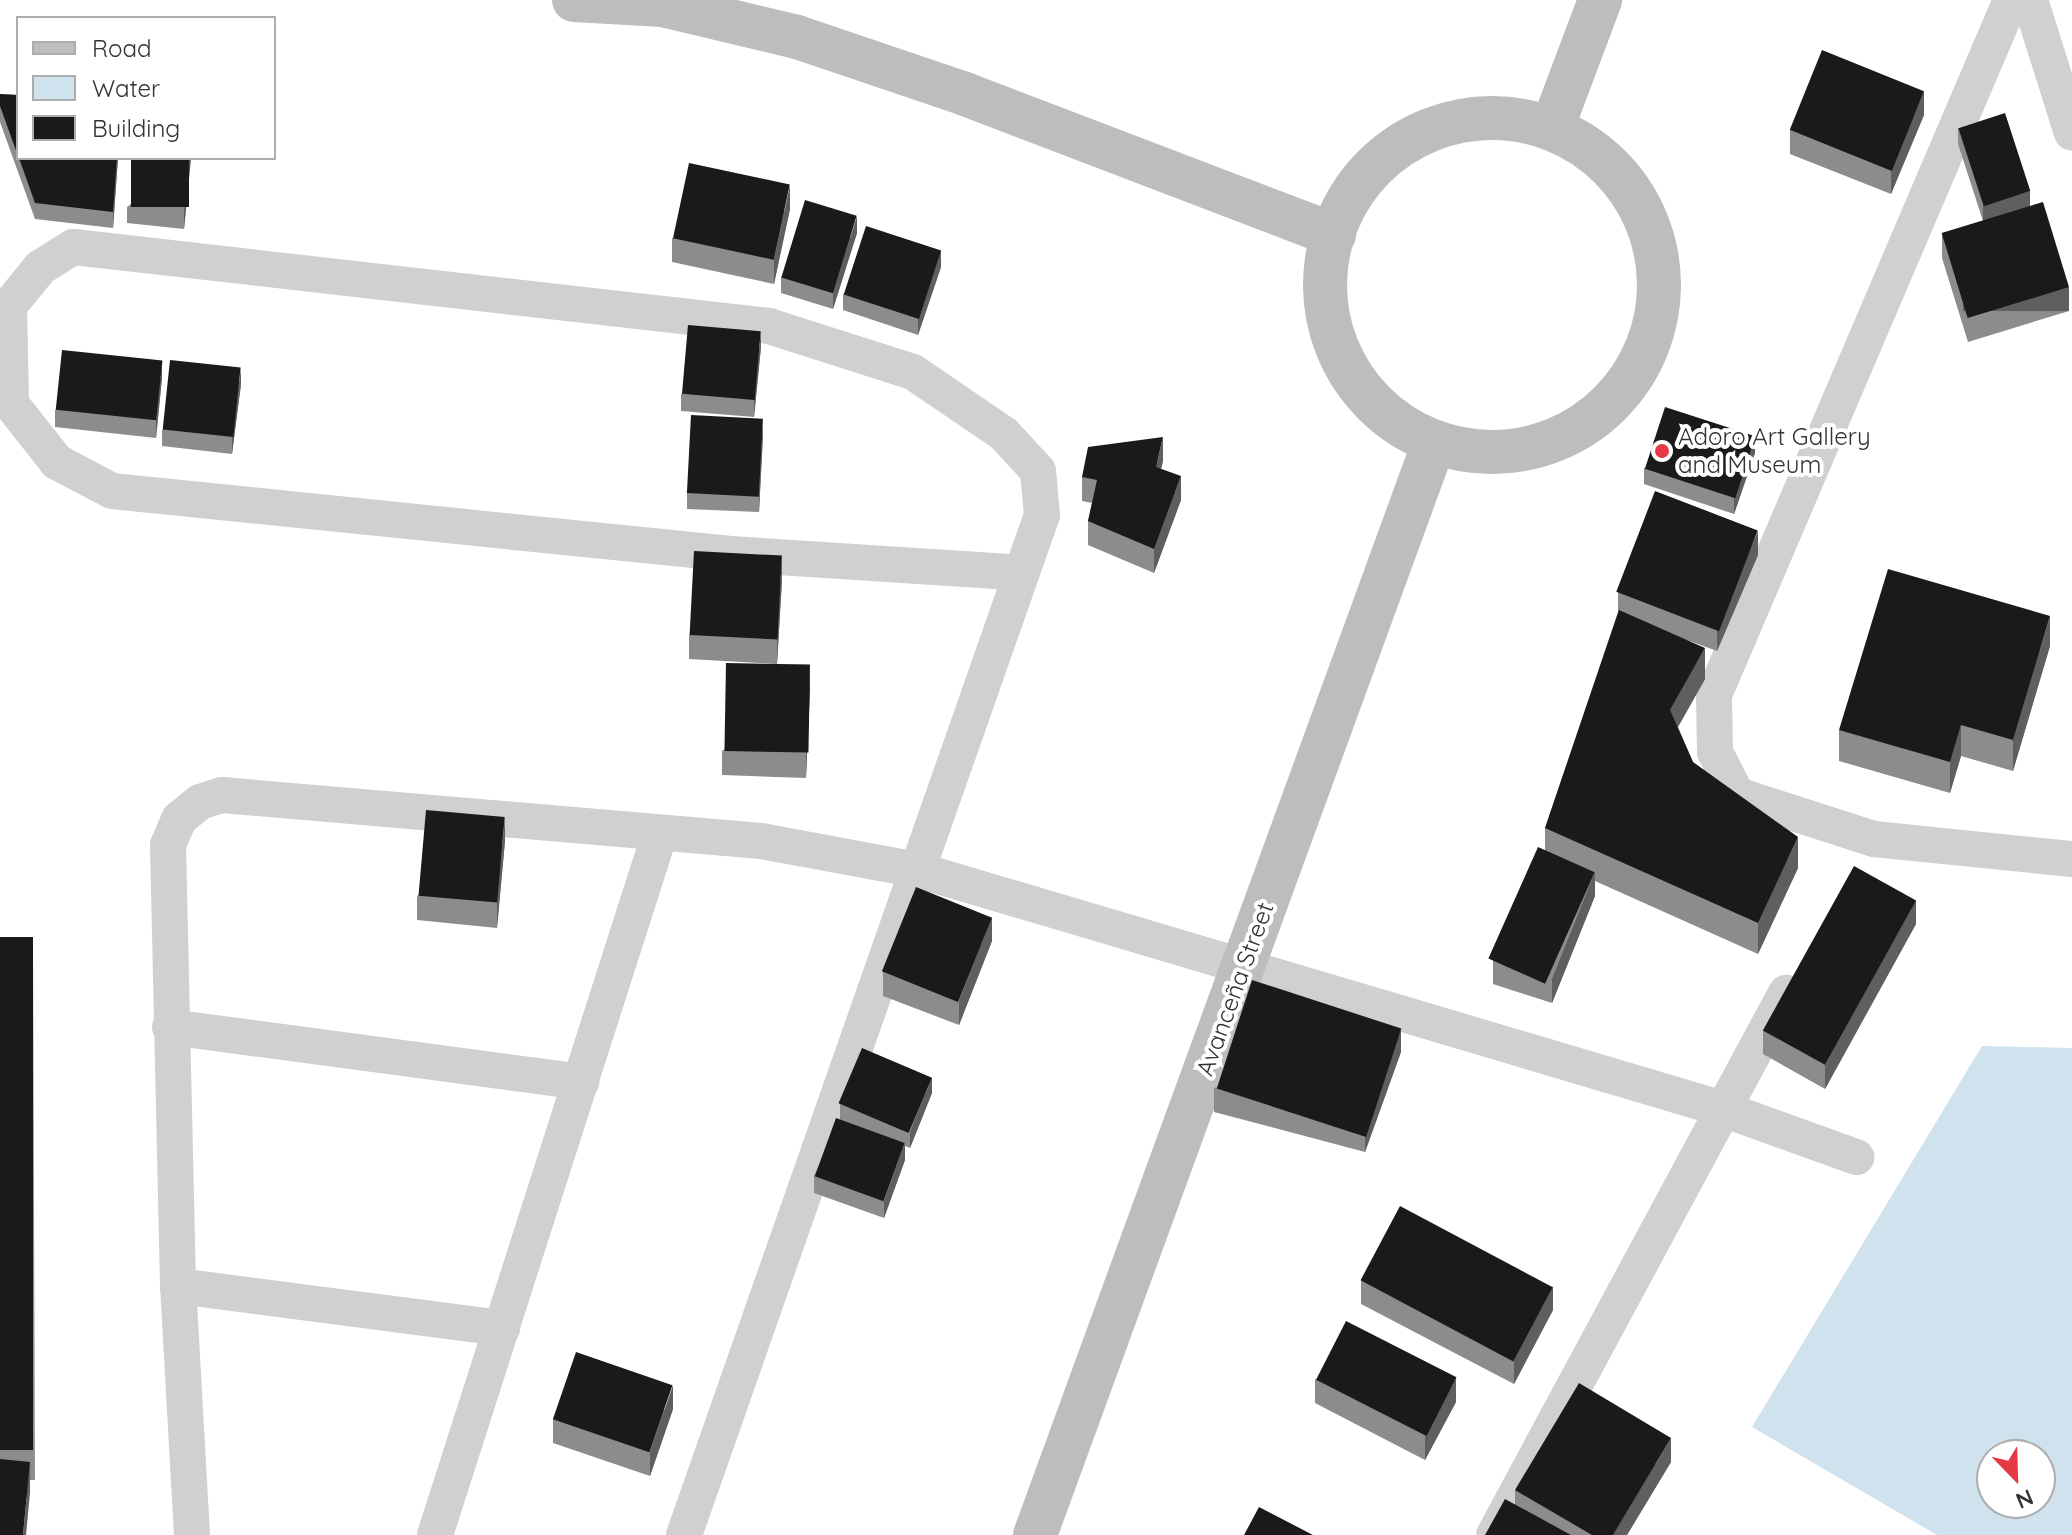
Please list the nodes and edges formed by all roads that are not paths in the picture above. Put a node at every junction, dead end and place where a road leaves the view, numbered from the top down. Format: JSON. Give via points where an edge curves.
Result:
{"nodes":[{"id":1,"x":574,"y":0,"type":"edge"},
{"id":2,"x":1600,"y":0,"type":"edge"},
{"id":3,"x":2011,"y":0,"type":"edge"},
{"id":4,"x":2030,"y":0,"type":"edge"},
{"id":5,"x":1552,"y":128,"type":"junction"},
{"id":6,"x":2072,"y":133,"type":"edge"},
{"id":7,"x":1334,"y":235,"type":"junction"},
{"id":8,"x":1434,"y":443,"type":"junction"},
{"id":9,"x":1021,"y":573,"type":"junction"},
{"id":10,"x":660,"y":833,"type":"junction"},
{"id":11,"x":2072,"y":859,"type":"edge"},
{"id":12,"x":918,"y":870,"type":"junction"},
{"id":13,"x":1805,"y":960,"type":"edge"},
{"id":14,"x":1243,"y":967,"type":"junction"},
{"id":15,"x":170,"y":1027,"type":"junction"},
{"id":16,"x":581,"y":1082,"type":"junction"},
{"id":17,"x":1720,"y":1108,"type":"junction"},
{"id":18,"x":1856,"y":1157,"type":"dead end"},
{"id":19,"x":178,"y":1286,"type":"junction"},
{"id":20,"x":502,"y":1328,"type":"junction"},
{"id":21,"x":192,"y":1535,"type":"edge"},
{"id":22,"x":435,"y":1535,"type":"edge"},
{"id":23,"x":684,"y":1535,"type":"edge"},
{"id":24,"x":1035,"y":1535,"type":"edge"},
{"id":25,"x":1494,"y":1535,"type":"edge"}],
"edges":[{"from":1,"to":7,"type":"street","via":[[663,5],[797,37],[965,94]]},
{"from":2,"to":5,"type":"street"},
{"from":3,"to":11,"type":"street","via":[[1714,695],[1715,752],[1737,795],[1866,852]]},
{"from":4,"to":6,"type":"street"},
{"from":5,"to":7,"type":"street","via":[[1501,118],[1449,123],[1401,144],[1363,179]]},
{"from":5,"to":8,"type":"street","via":[[1602,157],[1640,202],[1659,257],[1658,315],[1638,370],[1600,415],[1548,444],[1490,453]]},
{"from":7,"to":8,"type":"street","via":[[1324,275],[1329,328],[1350,377],[1387,417]]},
{"from":8,"to":14,"type":"street","name":"Avanceña Street"},
{"from":9,"to":9,"type":"street","via":[[1042,515],[1038,471],[1004,434],[913,372],[769,326],[73,247],[40,268],[9,306],[11,404],[57,462],[112,491],[731,554]]},
{"from":9,"to":12,"type":"street"},
{"from":10,"to":12,"type":"street","via":[[761,841]]},
{"from":10,"to":15,"type":"street","via":[[222,795],[200,802],[179,819],[168,845]]},
{"from":10,"to":16,"type":"street"},
{"from":12,"to":14,"type":"street"},
{"from":12,"to":23,"type":"street"},
{"from":13,"to":17,"type":"street"},
{"from":14,"to":17,"type":"street"},
{"from":14,"to":24,"type":"street","name":"Avanceña Street"},
{"from":15,"to":16,"type":"street"},
{"from":15,"to":19,"type":"street"},
{"from":16,"to":20,"type":"street"},
{"from":17,"to":18,"type":"street"},
{"from":17,"to":25,"type":"street"},
{"from":19,"to":20,"type":"street"},
{"from":19,"to":21,"type":"street"},
{"from":20,"to":22,"type":"street"}]}
